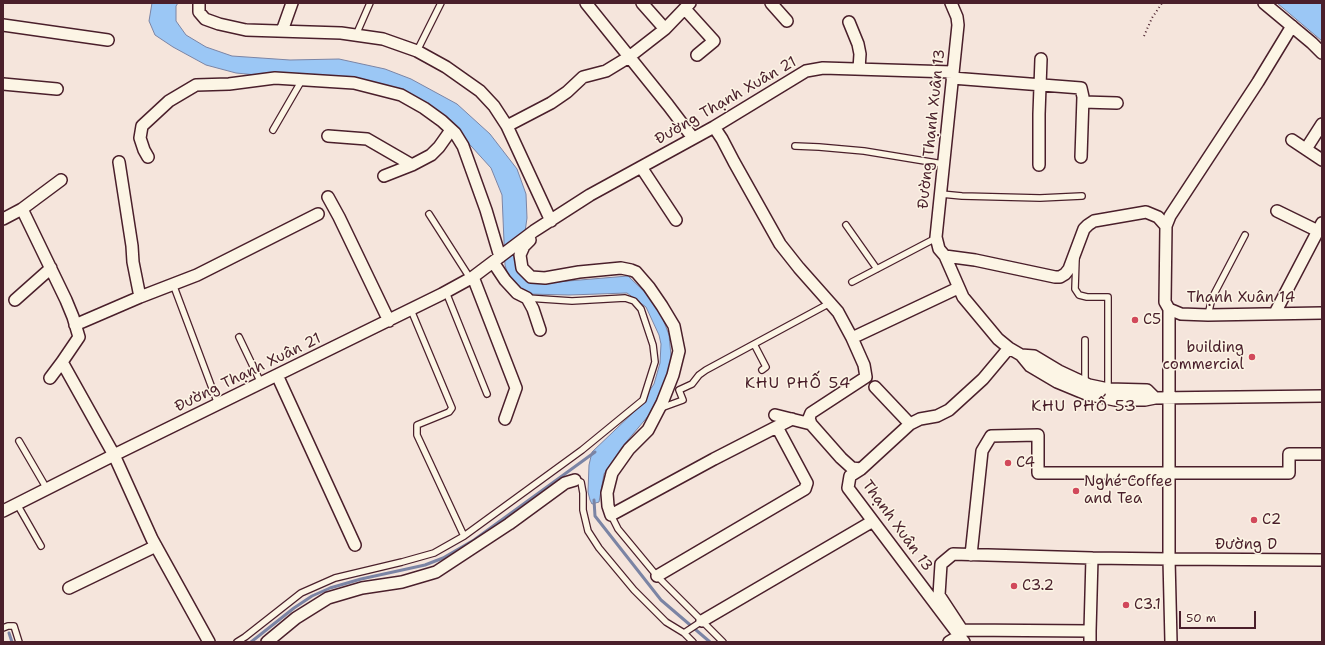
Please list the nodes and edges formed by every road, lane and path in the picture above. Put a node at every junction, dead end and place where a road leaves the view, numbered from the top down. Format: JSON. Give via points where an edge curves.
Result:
{"nodes":[{"id":1,"x":199,"y":3,"type":"edge"},
{"id":2,"x":292,"y":3,"type":"edge"},
{"id":3,"x":370,"y":3,"type":"edge"},
{"id":4,"x":441,"y":3,"type":"edge"},
{"id":5,"x":586,"y":3,"type":"edge"},
{"id":6,"x":642,"y":3,"type":"edge"},
{"id":7,"x":771,"y":3,"type":"edge"},
{"id":8,"x":951,"y":3,"type":"edge"},
{"id":9,"x":1162,"y":3,"type":"edge"},
{"id":10,"x":1264,"y":3,"type":"edge"},
{"id":11,"x":688,"y":6,"type":"edge"},
{"id":12,"x":787,"y":21,"type":"dead end"},
{"id":13,"x":849,"y":22,"type":"dead end"},
{"id":14,"x":3,"y":25,"type":"edge"},
{"id":15,"x":1292,"y":26,"type":"junction"},
{"id":16,"x":665,"y":29,"type":"junction"},
{"id":17,"x":282,"y":31,"type":"junction"},
{"id":18,"x":356,"y":35,"type":"junction"},
{"id":19,"x":1144,"y":36,"type":"dead end"},
{"id":20,"x":108,"y":40,"type":"dead end"},
{"id":21,"x":417,"y":51,"type":"junction"},
{"id":22,"x":1322,"y":53,"type":"edge"},
{"id":23,"x":697,"y":55,"type":"dead end"},
{"id":24,"x":629,"y":58,"type":"junction"},
{"id":25,"x":1041,"y":59,"type":"dead end"},
{"id":26,"x":859,"y":69,"type":"junction"},
{"id":27,"x":952,"y":75,"type":"junction"},
{"id":28,"x":302,"y":79,"type":"junction"},
{"id":29,"x":3,"y":84,"type":"edge"},
{"id":30,"x":1040,"y":84,"type":"junction"},
{"id":31,"x":57,"y":89,"type":"dead end"},
{"id":32,"x":1083,"y":102,"type":"junction"},
{"id":33,"x":1117,"y":103,"type":"dead end"},
{"id":34,"x":1322,"y":124,"type":"edge"},
{"id":35,"x":507,"y":126,"type":"junction"},
{"id":36,"x":714,"y":127,"type":"junction"},
{"id":37,"x":273,"y":130,"type":"dead end"},
{"id":38,"x":451,"y":130,"type":"junction"},
{"id":39,"x":328,"y":136,"type":"dead end"},
{"id":40,"x":693,"y":138,"type":"junction"},
{"id":41,"x":1292,"y":140,"type":"dead end"},
{"id":42,"x":795,"y":146,"type":"dead end"},
{"id":43,"x":1306,"y":149,"type":"junction"},
{"id":44,"x":148,"y":157,"type":"dead end"},
{"id":45,"x":1082,"y":158,"type":"dead end"},
{"id":46,"x":1322,"y":160,"type":"edge"},
{"id":47,"x":119,"y":162,"type":"dead end"},
{"id":48,"x":943,"y":164,"type":"junction"},
{"id":49,"x":412,"y":165,"type":"junction"},
{"id":50,"x":1039,"y":165,"type":"dead end"},
{"id":51,"x":641,"y":167,"type":"junction"},
{"id":52,"x":384,"y":176,"type":"dead end"},
{"id":53,"x":61,"y":180,"type":"dead end"},
{"id":54,"x":940,"y":194,"type":"junction"},
{"id":55,"x":1082,"y":196,"type":"dead end"},
{"id":56,"x":328,"y":198,"type":"dead end"},
{"id":57,"x":22,"y":209,"type":"junction"},
{"id":58,"x":1276,"y":211,"type":"dead end"},
{"id":59,"x":318,"y":214,"type":"dead end"},
{"id":60,"x":429,"y":214,"type":"dead end"},
{"id":61,"x":3,"y":219,"type":"edge"},
{"id":62,"x":676,"y":220,"type":"dead end"},
{"id":63,"x":551,"y":221,"type":"junction"},
{"id":64,"x":846,"y":225,"type":"dead end"},
{"id":65,"x":1166,"y":226,"type":"junction"},
{"id":66,"x":1320,"y":227,"type":"edge"},
{"id":67,"x":536,"y":230,"type":"junction"},
{"id":68,"x":1245,"y":235,"type":"dead end"},
{"id":69,"x":937,"y":238,"type":"junction"},
{"id":70,"x":1077,"y":248,"type":"junction"},
{"id":71,"x":945,"y":256,"type":"junction"},
{"id":72,"x":499,"y":258,"type":"junction"},
{"id":73,"x":51,"y":268,"type":"junction"},
{"id":74,"x":877,"y":269,"type":"junction"},
{"id":75,"x":472,"y":277,"type":"junction"},
{"id":76,"x":852,"y":282,"type":"dead end"},
{"id":77,"x":173,"y":284,"type":"junction"},
{"id":78,"x":958,"y":288,"type":"junction"},
{"id":79,"x":446,"y":292,"type":"junction"},
{"id":80,"x":140,"y":297,"type":"junction"},
{"id":81,"x":526,"y":298,"type":"junction"},
{"id":82,"x":15,"y":300,"type":"dead end"},
{"id":83,"x":830,"y":303,"type":"junction"},
{"id":84,"x":1167,"y":305,"type":"junction"},
{"id":85,"x":410,"y":310,"type":"junction"},
{"id":86,"x":1322,"y":313,"type":"edge"},
{"id":87,"x":1208,"y":314,"type":"junction"},
{"id":88,"x":1275,"y":314,"type":"junction"},
{"id":89,"x":389,"y":321,"type":"junction"},
{"id":90,"x":75,"y":325,"type":"junction"},
{"id":91,"x":540,"y":330,"type":"dead end"},
{"id":92,"x":239,"y":337,"type":"dead end"},
{"id":93,"x":852,"y":338,"type":"junction"},
{"id":94,"x":1085,"y":340,"type":"dead end"},
{"id":95,"x":754,"y":344,"type":"junction"},
{"id":96,"x":1009,"y":348,"type":"junction"},
{"id":97,"x":1021,"y":356,"type":"junction"},
{"id":98,"x":62,"y":362,"type":"junction"},
{"id":99,"x":762,"y":370,"type":"dead end"},
{"id":100,"x":277,"y":375,"type":"junction"},
{"id":101,"x":50,"y":378,"type":"dead end"},
{"id":102,"x":261,"y":383,"type":"junction"},
{"id":103,"x":1085,"y":383,"type":"junction"},
{"id":104,"x":875,"y":388,"type":"dead end"},
{"id":105,"x":1108,"y":388,"type":"junction"},
{"id":106,"x":487,"y":394,"type":"dead end"},
{"id":107,"x":1322,"y":396,"type":"edge"},
{"id":108,"x":1155,"y":398,"type":"junction"},
{"id":109,"x":1170,"y":398,"type":"junction"},
{"id":110,"x":218,"y":404,"type":"junction"},
{"id":111,"x":660,"y":408,"type":"junction"},
{"id":112,"x":775,"y":415,"type":"dead end"},
{"id":113,"x":505,"y":419,"type":"dead end"},
{"id":114,"x":792,"y":419,"type":"junction"},
{"id":115,"x":811,"y":424,"type":"junction"},
{"id":116,"x":910,"y":424,"type":"junction"},
{"id":117,"x":777,"y":427,"type":"junction"},
{"id":118,"x":19,"y":441,"type":"dead end"},
{"id":119,"x":1322,"y":454,"type":"edge"},
{"id":120,"x":114,"y":455,"type":"junction"},
{"id":121,"x":861,"y":469,"type":"junction"},
{"id":122,"x":1169,"y":474,"type":"junction"},
{"id":123,"x":576,"y":480,"type":"joint"},
{"id":124,"x":47,"y":489,"type":"junction"},
{"id":125,"x":17,"y":504,"type":"junction"},
{"id":126,"x":3,"y":511,"type":"edge"},
{"id":127,"x":611,"y":515,"type":"junction"},
{"id":128,"x":873,"y":521,"type":"junction"},
{"id":129,"x":464,"y":536,"type":"junction"},
{"id":130,"x":355,"y":545,"type":"dead end"},
{"id":131,"x":41,"y":546,"type":"dead end"},
{"id":132,"x":156,"y":546,"type":"junction"},
{"id":133,"x":972,"y":555,"type":"junction"},
{"id":134,"x":1092,"y":558,"type":"junction"},
{"id":135,"x":1169,"y":560,"type":"junction"},
{"id":136,"x":1322,"y":560,"type":"edge"},
{"id":137,"x":656,"y":576,"type":"junction"},
{"id":138,"x":69,"y":588,"type":"dead end"},
{"id":139,"x":702,"y":621,"type":"junction"},
{"id":140,"x":3,"y":628,"type":"edge"},
{"id":141,"x":684,"y":633,"type":"junction"},
{"id":142,"x":1090,"y":636,"type":"edge"},
{"id":143,"x":961,"y":639,"type":"edge"},
{"id":144,"x":19,"y":642,"type":"edge"},
{"id":145,"x":209,"y":642,"type":"edge"},
{"id":146,"x":237,"y":642,"type":"edge"},
{"id":147,"x":267,"y":642,"type":"edge"},
{"id":148,"x":693,"y":642,"type":"edge"},
{"id":149,"x":723,"y":642,"type":"edge"},
{"id":150,"x":949,"y":642,"type":"edge"},
{"id":151,"x":1171,"y":642,"type":"edge"}],
"edges":[{"from":1,"to":17,"type":"street","via":[[199,12],[205,19],[219,24],[246,30]]},
{"from":2,"to":17,"type":"street"},
{"from":3,"to":18,"type":"lane"},
{"from":4,"to":21,"type":"lane"},
{"from":5,"to":24,"type":"street"},
{"from":6,"to":16,"type":"street"},
{"from":7,"to":12,"type":"street"},
{"from":8,"to":27,"type":"street","name":"Đường Thạnh Xuân 13","via":[[958,26]]},
{"from":9,"to":19,"type":"path"},
{"from":10,"to":15,"type":"street"},
{"from":11,"to":16,"type":"street"},
{"from":11,"to":23,"type":"street","via":[[714,41]]},
{"from":13,"to":26,"type":"street","via":[[858,44]]},
{"from":14,"to":20,"type":"street"},
{"from":15,"to":22,"type":"street"},
{"from":15,"to":65,"type":"street"},
{"from":16,"to":24,"type":"street"},
{"from":17,"to":18,"type":"street"},
{"from":18,"to":21,"type":"street","via":[[383,39]]},
{"from":21,"to":35,"type":"street","via":[[480,91]]},
{"from":24,"to":35,"type":"street","via":[[606,71],[583,77],[551,103]]},
{"from":24,"to":40,"type":"street"},
{"from":25,"to":30,"type":"street"},
{"from":26,"to":27,"type":"street","name":"Đường Thạnh Xuân 21"},
{"from":26,"to":36,"type":"street","name":"Đường Thạnh Xuân 21","via":[[823,68],[806,71]]},
{"from":27,"to":30,"type":"street","name":"Đường Thạnh Xuân 21"},
{"from":27,"to":48,"type":"street","name":"Đường Thạnh Xuân 13"},
{"from":28,"to":37,"type":"lane"},
{"from":28,"to":38,"type":"street","via":[[354,83],[401,94],[424,108]]},
{"from":28,"to":44,"type":"street","via":[[276,78],[196,85],[169,101],[142,126],[140,138]]},
{"from":29,"to":31,"type":"street"},
{"from":30,"to":32,"type":"street","name":"Đường Thạnh Xuân 21","via":[[1082,88]]},
{"from":30,"to":50,"type":"street"},
{"from":32,"to":33,"type":"street"},
{"from":32,"to":45,"type":"street"},
{"from":34,"to":43,"type":"street"},
{"from":35,"to":63,"type":"street"},
{"from":36,"to":40,"type":"street","name":"Đường Thạnh Xuân 21"},
{"from":36,"to":83,"type":"street","via":[[780,244]]},
{"from":38,"to":49,"type":"street","via":[[435,151]]},
{"from":38,"to":72,"type":"street","via":[[464,146]]},
{"from":39,"to":49,"type":"street","via":[[368,139]]},
{"from":40,"to":51,"type":"street","name":"Đường Thạnh Xuân 21"},
{"from":41,"to":43,"type":"street"},
{"from":42,"to":48,"type":"lane","via":[[864,150]]},
{"from":43,"to":46,"type":"street"},
{"from":47,"to":80,"type":"street"},
{"from":48,"to":54,"type":"street","name":"Đường Thạnh Xuân 13"},
{"from":49,"to":52,"type":"street"},
{"from":51,"to":62,"type":"street"},
{"from":51,"to":63,"type":"street","name":"Đường Thạnh Xuân 21","via":[[590,195]]},
{"from":53,"to":57,"type":"street"},
{"from":54,"to":55,"type":"lane","via":[[1040,198]]},
{"from":54,"to":69,"type":"street","name":"Đường Thạnh Xuân 13"},
{"from":56,"to":89,"type":"street"},
{"from":57,"to":61,"type":"street"},
{"from":57,"to":73,"type":"street"},
{"from":58,"to":66,"type":"street"},
{"from":59,"to":77,"type":"street"},
{"from":60,"to":75,"type":"lane"},
{"from":63,"to":67,"type":"street","name":"Đường Thạnh Xuân 21"},
{"from":64,"to":74,"type":"lane"},
{"from":65,"to":70,"type":"street","via":[[1158,217],[1146,212],[1094,221],[1084,229]]},
{"from":65,"to":84,"type":"street"},
{"from":66,"to":88,"type":"street"},
{"from":67,"to":72,"type":"street","name":"Đường Thạnh Xuân 21"},
{"from":67,"to":111,"type":"street","via":[[536,235],[524,246],[520,255],[522,268],[531,277],[545,278],[579,272],[626,269],[636,272],[649,287],[674,326],[679,351]]},
{"from":68,"to":87,"type":"lane","via":[[1212,298]]},
{"from":69,"to":71,"type":"street","name":"Đường Thạnh Xuân 13","via":[[939,249]]},
{"from":69,"to":74,"type":"lane"},
{"from":70,"to":71,"type":"street","via":[[1069,269],[1060,277]]},
{"from":70,"to":105,"type":"lane","via":[[1075,289],[1079,295],[1087,297],[1108,297]]},
{"from":71,"to":78,"type":"street"},
{"from":72,"to":75,"type":"street","name":"Đường Thạnh Xuân 21"},
{"from":72,"to":81,"type":"street","via":[[505,280],[517,293]]},
{"from":73,"to":82,"type":"street"},
{"from":73,"to":90,"type":"street"},
{"from":74,"to":76,"type":"lane"},
{"from":75,"to":79,"type":"street","name":"Đường Thạnh Xuân 21"},
{"from":75,"to":113,"type":"street","via":[[516,388]]},
{"from":77,"to":80,"type":"street"},
{"from":77,"to":110,"type":"lane"},
{"from":78,"to":93,"type":"street"},
{"from":78,"to":96,"type":"street","via":[[998,339]]},
{"from":79,"to":85,"type":"street","name":"Đường Thạnh Xuân 21"},
{"from":79,"to":106,"type":"lane"},
{"from":80,"to":90,"type":"street"},
{"from":81,"to":91,"type":"street","via":[[533,309]]},
{"from":81,"to":129,"type":"lane","via":[[572,301],[625,298],[634,301],[641,308],[653,345],[655,362],[643,400],[582,450]]},
{"from":83,"to":93,"type":"street"},
{"from":83,"to":95,"type":"lane"},
{"from":84,"to":87,"type":"street","name":"Thạnh Xuân 14","via":[[1181,314]]},
{"from":84,"to":109,"type":"street"},
{"from":85,"to":89,"type":"street","name":"Đường Thạnh Xuân 21"},
{"from":85,"to":129,"type":"lane","via":[[452,408],[449,412],[417,425],[417,435]]},
{"from":86,"to":88,"type":"street","name":"Thạnh Xuân 14"},
{"from":87,"to":88,"type":"street","name":"Thạnh Xuân 14"},
{"from":89,"to":100,"type":"street","name":"Đường Thạnh Xuân 21"},
{"from":90,"to":98,"type":"street","via":[[79,338]]},
{"from":92,"to":102,"type":"lane"},
{"from":93,"to":115,"type":"street","via":[[864,365],[866,377],[811,413]]},
{"from":94,"to":103,"type":"lane"},
{"from":95,"to":99,"type":"lane","via":[[766,367]]},
{"from":95,"to":111,"type":"lane","via":[[699,375],[692,384],[679,390],[683,400]]},
{"from":96,"to":97,"type":"street"},
{"from":96,"to":116,"type":"street","name":"Thạnh Xuân 13","via":[[983,379],[949,410]]},
{"from":97,"to":103,"type":"street","via":[[1034,356]]},
{"from":97,"to":108,"type":"street","via":[[1030,366],[1057,382],[1086,394],[1115,400]]},
{"from":98,"to":101,"type":"street"},
{"from":98,"to":120,"type":"street"},
{"from":100,"to":102,"type":"street","name":"Đường Thạnh Xuân 21"},
{"from":100,"to":130,"type":"street"},
{"from":102,"to":110,"type":"street","name":"Đường Thạnh Xuân 21"},
{"from":103,"to":105,"type":"street"},
{"from":104,"to":116,"type":"street"},
{"from":105,"to":108,"type":"street","via":[[1147,390]]},
{"from":107,"to":109,"type":"street"},
{"from":108,"to":109,"type":"street"},
{"from":109,"to":122,"type":"street"},
{"from":110,"to":120,"type":"street","name":"Đường Thạnh Xuân 21"},
{"from":111,"to":127,"type":"street","via":[[648,430],[629,449],[612,473],[607,493]]},
{"from":112,"to":114,"type":"street"},
{"from":114,"to":115,"type":"street"},
{"from":114,"to":117,"type":"street"},
{"from":115,"to":121,"type":"street","via":[[852,468]]},
{"from":116,"to":121,"type":"street","name":"Thạnh Xuân 13"},
{"from":117,"to":127,"type":"street"},
{"from":117,"to":137,"type":"street","via":[[806,483],[805,488]]},
{"from":118,"to":124,"type":"lane"},
{"from":119,"to":122,"type":"street","via":[[1289,454],[1289,473]]},
{"from":120,"to":124,"type":"street","name":"Đường Thạnh Xuân 21"},
{"from":120,"to":132,"type":"street"},
{"from":121,"to":128,"type":"street","name":"Thạnh Xuân 13","via":[[850,476],[848,488]]},
{"from":122,"to":133,"type":"street","via":[[1038,473],[1038,435],[991,436],[982,451]]},
{"from":122,"to":135,"type":"street"},
{"from":123,"to":141,"type":"lane","via":[[582,487],[583,510],[588,531],[599,548],[634,590],[666,622]]},
{"from":123,"to":147,"type":"street","via":[[565,483],[436,572],[328,598],[296,618]]},
{"from":124,"to":125,"type":"street","name":"Đường Thạnh Xuân 21"},
{"from":125,"to":126,"type":"street","name":"Đường Thạnh Xuân 21"},
{"from":125,"to":131,"type":"lane"},
{"from":127,"to":137,"type":"lane","via":[[618,529]]},
{"from":128,"to":139,"type":"street"},
{"from":128,"to":143,"type":"street","name":"Thạnh Xuân 13"},
{"from":129,"to":146,"type":"lane","via":[[434,553],[335,578],[301,594]]},
{"from":132,"to":138,"type":"street"},
{"from":132,"to":145,"type":"street"},
{"from":133,"to":134,"type":"street","name":"Đường D"},
{"from":133,"to":142,"type":"street","name":"Đường D","via":[[954,554],[941,564],[938,595],[962,630]]},
{"from":134,"to":135,"type":"street","name":"Đường D"},
{"from":134,"to":142,"type":"street"},
{"from":135,"to":136,"type":"street","name":"Đường D"},
{"from":135,"to":151,"type":"street"},
{"from":137,"to":139,"type":"lane"},
{"from":139,"to":141,"type":"lane"},
{"from":139,"to":149,"type":"lane"},
{"from":140,"to":144,"type":"lane","via":[[14,626]]},
{"from":141,"to":148,"type":"lane"},
{"from":143,"to":150,"type":"street"}]}
